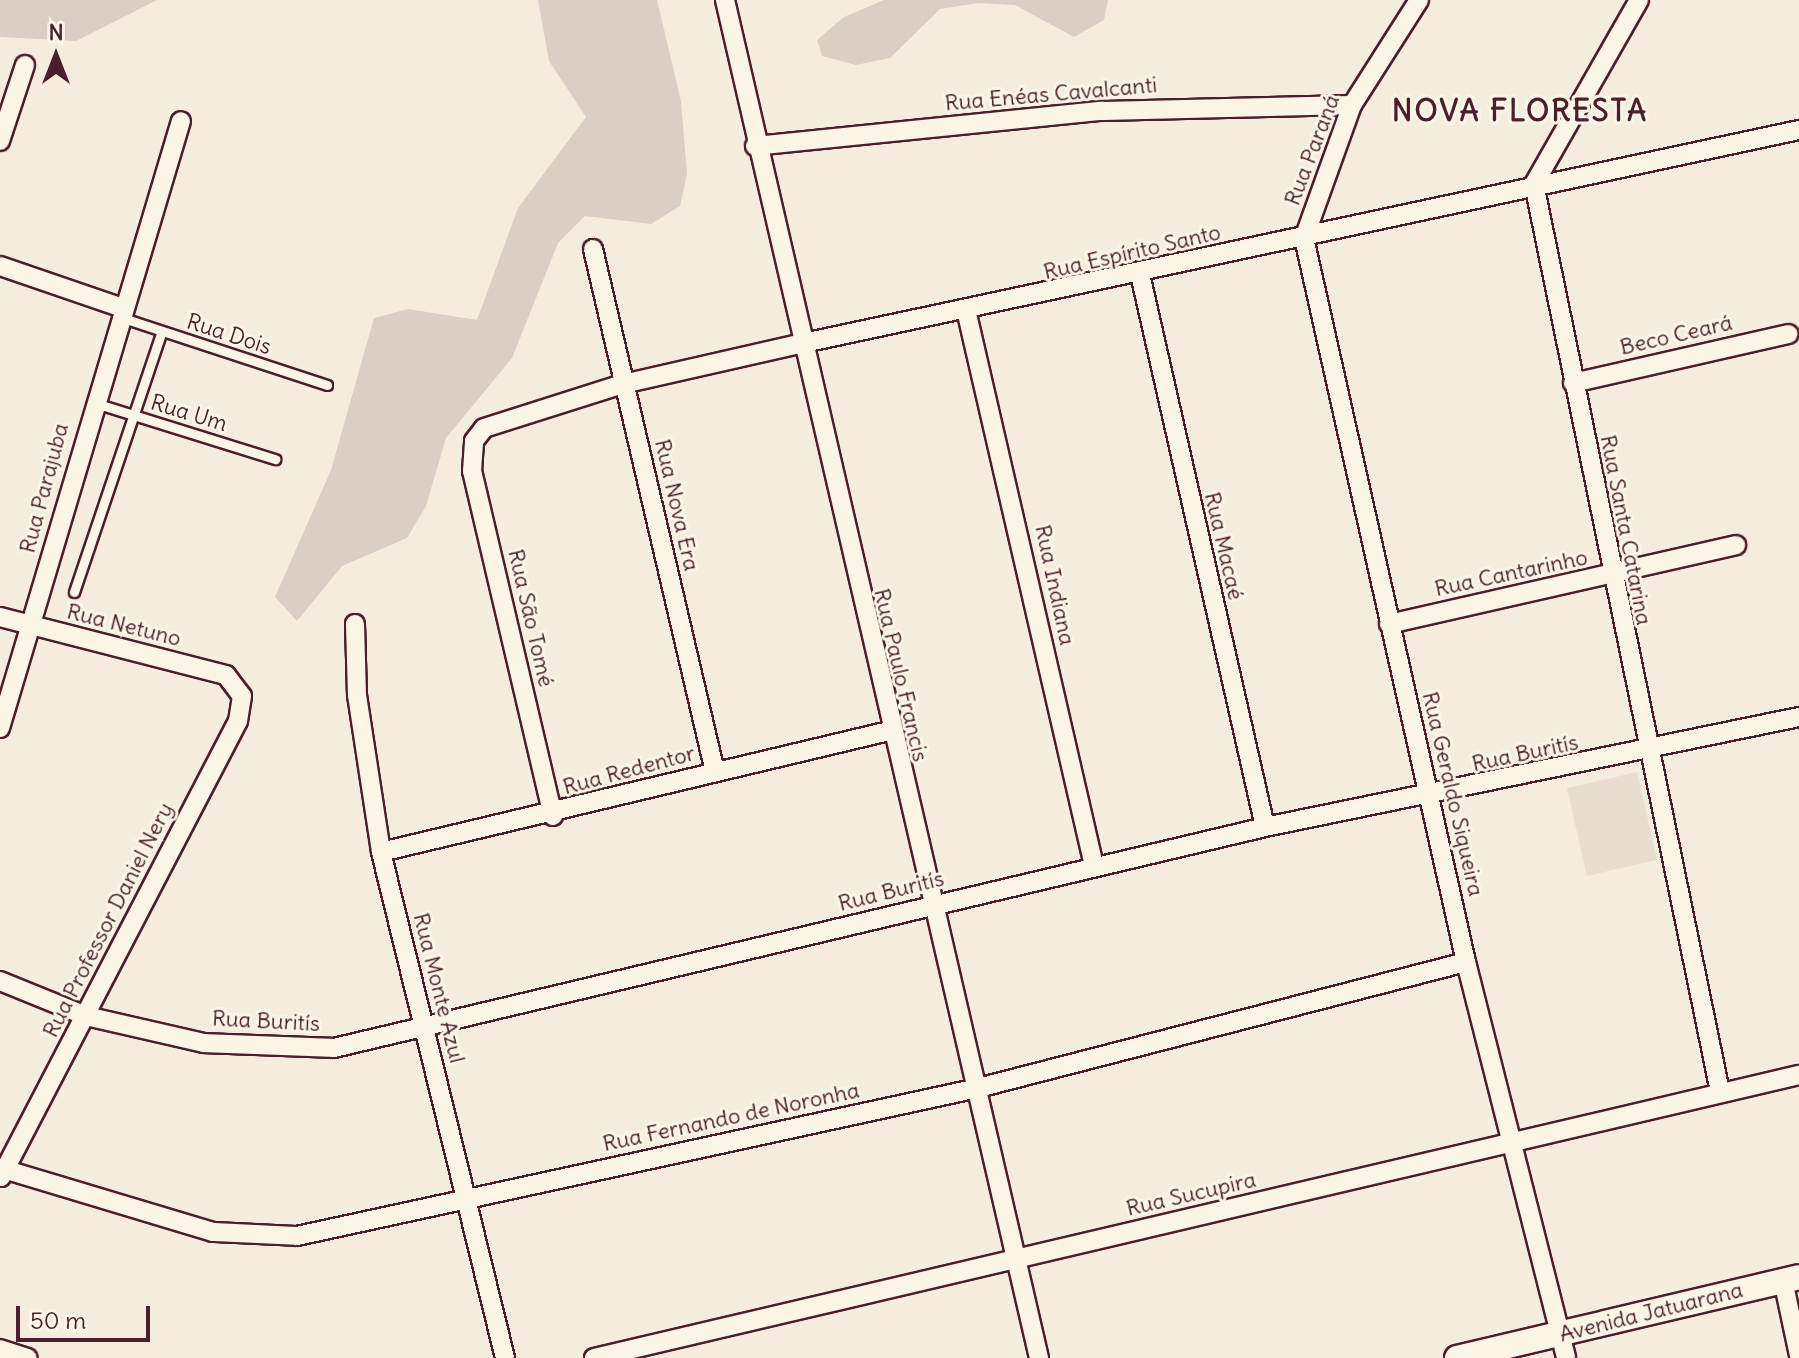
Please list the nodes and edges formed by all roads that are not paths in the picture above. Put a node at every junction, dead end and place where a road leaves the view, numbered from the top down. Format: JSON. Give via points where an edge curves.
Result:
{"nodes":[{"id":1,"x":725,"y":0,"type":"edge"},
{"id":2,"x":1419,"y":0,"type":"edge"},
{"id":3,"x":1639,"y":0,"type":"edge"},
{"id":4,"x":25,"y":65,"type":"dead end"},
{"id":5,"x":1352,"y":105,"type":"junction"},
{"id":6,"x":181,"y":121,"type":"dead end"},
{"id":7,"x":1799,"y":130,"type":"edge"},
{"id":8,"x":0,"y":141,"type":"edge"},
{"id":9,"x":755,"y":146,"type":"junction"},
{"id":10,"x":1534,"y":184,"type":"junction"},
{"id":11,"x":1304,"y":238,"type":"junction"},
{"id":12,"x":593,"y":249,"type":"dead end"},
{"id":13,"x":0,"y":266,"type":"edge"},
{"id":14,"x":1140,"y":274,"type":"junction"},
{"id":15,"x":122,"y":312,"type":"junction"},
{"id":16,"x":967,"y":314,"type":"junction"},
{"id":17,"x":162,"y":331,"type":"junction"},
{"id":18,"x":1789,"y":334,"type":"dead end"},
{"id":19,"x":799,"y":344,"type":"junction"},
{"id":20,"x":1573,"y":383,"type":"junction"},
{"id":21,"x":623,"y":384,"type":"junction"},
{"id":22,"x":327,"y":385,"type":"dead end"},
{"id":23,"x":92,"y":402,"type":"junction"},
{"id":24,"x":131,"y":414,"type":"junction"},
{"id":25,"x":479,"y":433,"type":"joint"},
{"id":26,"x":275,"y":459,"type":"dead end"},
{"id":27,"x":1736,"y":545,"type":"dead end"},
{"id":28,"x":1610,"y":576,"type":"junction"},
{"id":29,"x":74,"y":592,"type":"dead end"},
{"id":30,"x":0,"y":617,"type":"edge"},
{"id":31,"x":355,"y":624,"type":"dead end"},
{"id":32,"x":1389,"y":624,"type":"junction"},
{"id":33,"x":31,"y":627,"type":"junction"},
{"id":34,"x":236,"y":681,"type":"joint"},
{"id":35,"x":1799,"y":717,"type":"edge"},
{"id":36,"x":0,"y":728,"type":"edge"},
{"id":37,"x":889,"y":731,"type":"junction"},
{"id":38,"x":1646,"y":752,"type":"junction"},
{"id":39,"x":715,"y":772,"type":"junction"},
{"id":40,"x":1430,"y":797,"type":"junction"},
{"id":41,"x":553,"y":816,"type":"junction"},
{"id":42,"x":1265,"y":827,"type":"junction"},
{"id":43,"x":381,"y":852,"type":"junction"},
{"id":44,"x":1094,"y":866,"type":"junction"},
{"id":45,"x":931,"y":906,"type":"junction"},
{"id":46,"x":1466,"y":962,"type":"junction"},
{"id":47,"x":0,"y":981,"type":"edge"},
{"id":48,"x":86,"y":1016,"type":"junction"},
{"id":49,"x":422,"y":1028,"type":"junction"},
{"id":50,"x":1799,"y":1075,"type":"edge"},
{"id":51,"x":978,"y":1088,"type":"junction"},
{"id":52,"x":1720,"y":1092,"type":"junction"},
{"id":53,"x":1515,"y":1142,"type":"junction"},
{"id":54,"x":2,"y":1172,"type":"edge"},
{"id":55,"x":469,"y":1198,"type":"junction"},
{"id":56,"x":1020,"y":1260,"type":"junction"},
{"id":57,"x":1791,"y":1278,"type":"edge"},
{"id":58,"x":1563,"y":1346,"type":"edge"},
{"id":59,"x":0,"y":1349,"type":"edge"},
{"id":60,"x":1799,"y":1355,"type":"edge"},
{"id":61,"x":28,"y":1358,"type":"edge"},
{"id":62,"x":505,"y":1358,"type":"edge"},
{"id":63,"x":594,"y":1358,"type":"edge"},
{"id":64,"x":1039,"y":1358,"type":"edge"},
{"id":65,"x":1457,"y":1358,"type":"edge"}],
"edges":[{"from":1,"to":9,"type":"street","name":"Rua Paulo Francis"},
{"from":2,"to":5,"type":"street","name":"Rua Paraná"},
{"from":3,"to":10,"type":"street"},
{"from":4,"to":8,"type":"street"},
{"from":5,"to":9,"type":"street","name":"Rua Enéas Cavalcanti","via":[[1102,111]]},
{"from":5,"to":11,"type":"street","name":"Rua Paraná"},
{"from":6,"to":15,"type":"street","name":"Rua Parajuba"},
{"from":7,"to":10,"type":"street","name":"Rua Espírito Santo"},
{"from":9,"to":19,"type":"street","name":"Rua Paulo Francis"},
{"from":10,"to":11,"type":"street","name":"Rua Espírito Santo"},
{"from":10,"to":20,"type":"street","name":"Rua Santa Catarina"},
{"from":11,"to":14,"type":"street","name":"Rua Espírito Santo"},
{"from":11,"to":32,"type":"street","name":"Rua Geraldo Siqueira"},
{"from":12,"to":21,"type":"street","name":"Rua Nova Era"},
{"from":13,"to":15,"type":"street"},
{"from":14,"to":16,"type":"street","name":"Rua Espírito Santo"},
{"from":14,"to":42,"type":"street","name":"Rua Macaé"},
{"from":15,"to":17,"type":"lane","name":"Rua Dois"},
{"from":15,"to":23,"type":"street","name":"Rua Parajuba"},
{"from":16,"to":19,"type":"street","name":"Rua Espírito Santo"},
{"from":16,"to":44,"type":"street","name":"Rua Indiana"},
{"from":17,"to":22,"type":"lane","name":"Rua Dois"},
{"from":17,"to":24,"type":"lane"},
{"from":18,"to":20,"type":"street","name":"Beco Ceará"},
{"from":19,"to":21,"type":"street","name":"Rua Espírito Santo"},
{"from":19,"to":37,"type":"street","name":"Rua Paulo Francis"},
{"from":20,"to":28,"type":"street","name":"Rua Santa Catarina"},
{"from":21,"to":25,"type":"street","name":"Rua Espírito Santo"},
{"from":21,"to":39,"type":"street","name":"Rua Nova Era"},
{"from":23,"to":24,"type":"lane","name":"Rua Um"},
{"from":23,"to":33,"type":"street","name":"Rua Parajuba"},
{"from":24,"to":26,"type":"lane","name":"Rua Um"},
{"from":24,"to":29,"type":"lane"},
{"from":25,"to":41,"type":"street","name":"Rua São Tomé","via":[[472,471]]},
{"from":27,"to":28,"type":"street","name":"Rua Cantarinho"},
{"from":28,"to":32,"type":"street","name":"Rua Cantarinho"},
{"from":28,"to":38,"type":"street","name":"Rua Santa Catarina"},
{"from":30,"to":33,"type":"street","name":"Rua Netuno"},
{"from":31,"to":43,"type":"street","name":"Rua Monte Azul","via":[[358,707]]},
{"from":32,"to":40,"type":"street","name":"Rua Geraldo Siqueira"},
{"from":33,"to":34,"type":"street","name":"Rua Netuno"},
{"from":33,"to":36,"type":"street","name":"Rua Parajuba"},
{"from":34,"to":48,"type":"street","name":"Rua Professor Daniel Nery","via":[[238,721]]},
{"from":35,"to":38,"type":"street","name":"Rua Buritís"},
{"from":37,"to":39,"type":"street","name":"Rua Redentor"},
{"from":37,"to":45,"type":"street","name":"Rua Paulo Francis"},
{"from":38,"to":40,"type":"street","name":"Rua Buritís"},
{"from":38,"to":52,"type":"street","name":"Rua Santa Catarina"},
{"from":39,"to":41,"type":"street","name":"Rua Redentor"},
{"from":40,"to":42,"type":"street","name":"Rua Buritís"},
{"from":40,"to":46,"type":"street","name":"Rua Geraldo Siqueira"},
{"from":41,"to":43,"type":"street","name":"Rua Redentor"},
{"from":42,"to":44,"type":"street","name":"Rua Buritís"},
{"from":43,"to":49,"type":"street","name":"Rua Monte Azul"},
{"from":44,"to":45,"type":"street","name":"Rua Buritís"},
{"from":45,"to":49,"type":"street","name":"Rua Buritís"},
{"from":45,"to":51,"type":"street","name":"Rua Paulo Francis"},
{"from":46,"to":51,"type":"street","name":"Rua Fernando de Noronha"},
{"from":46,"to":53,"type":"street","name":"Rua Geraldo Siqueira"},
{"from":47,"to":48,"type":"street","name":"Rua Buritís"},
{"from":48,"to":49,"type":"street","name":"Rua Buritís","via":[[270,1050],[334,1048]]},
{"from":48,"to":54,"type":"street","name":"Rua Professor Daniel Nery"},
{"from":49,"to":55,"type":"street","name":"Rua Monte Azul"},
{"from":50,"to":52,"type":"street","name":"Rua Sucupira"},
{"from":51,"to":55,"type":"street","name":"Rua Fernando de Noronha"},
{"from":51,"to":56,"type":"street","name":"Rua Paulo Francis"},
{"from":52,"to":53,"type":"street","name":"Rua Sucupira"},
{"from":53,"to":56,"type":"street","name":"Rua Sucupira"},
{"from":53,"to":58,"type":"street","name":"Rua Geraldo Siqueira"},
{"from":54,"to":55,"type":"street","name":"Rua Fernando de Noronha","via":[[241,1234],[325,1232]]},
{"from":55,"to":62,"type":"street","name":"Rua Monte Azul"},
{"from":56,"to":63,"type":"street","name":"Rua Sucupira"},
{"from":56,"to":64,"type":"street","name":"Rua Paulo Francis"},
{"from":57,"to":58,"type":"street","name":"Avenida Jatuarana"},
{"from":57,"to":60,"type":"street"},
{"from":58,"to":65,"type":"street","name":"Avenida Jatuarana"},
{"from":59,"to":61,"type":"street"}]}
